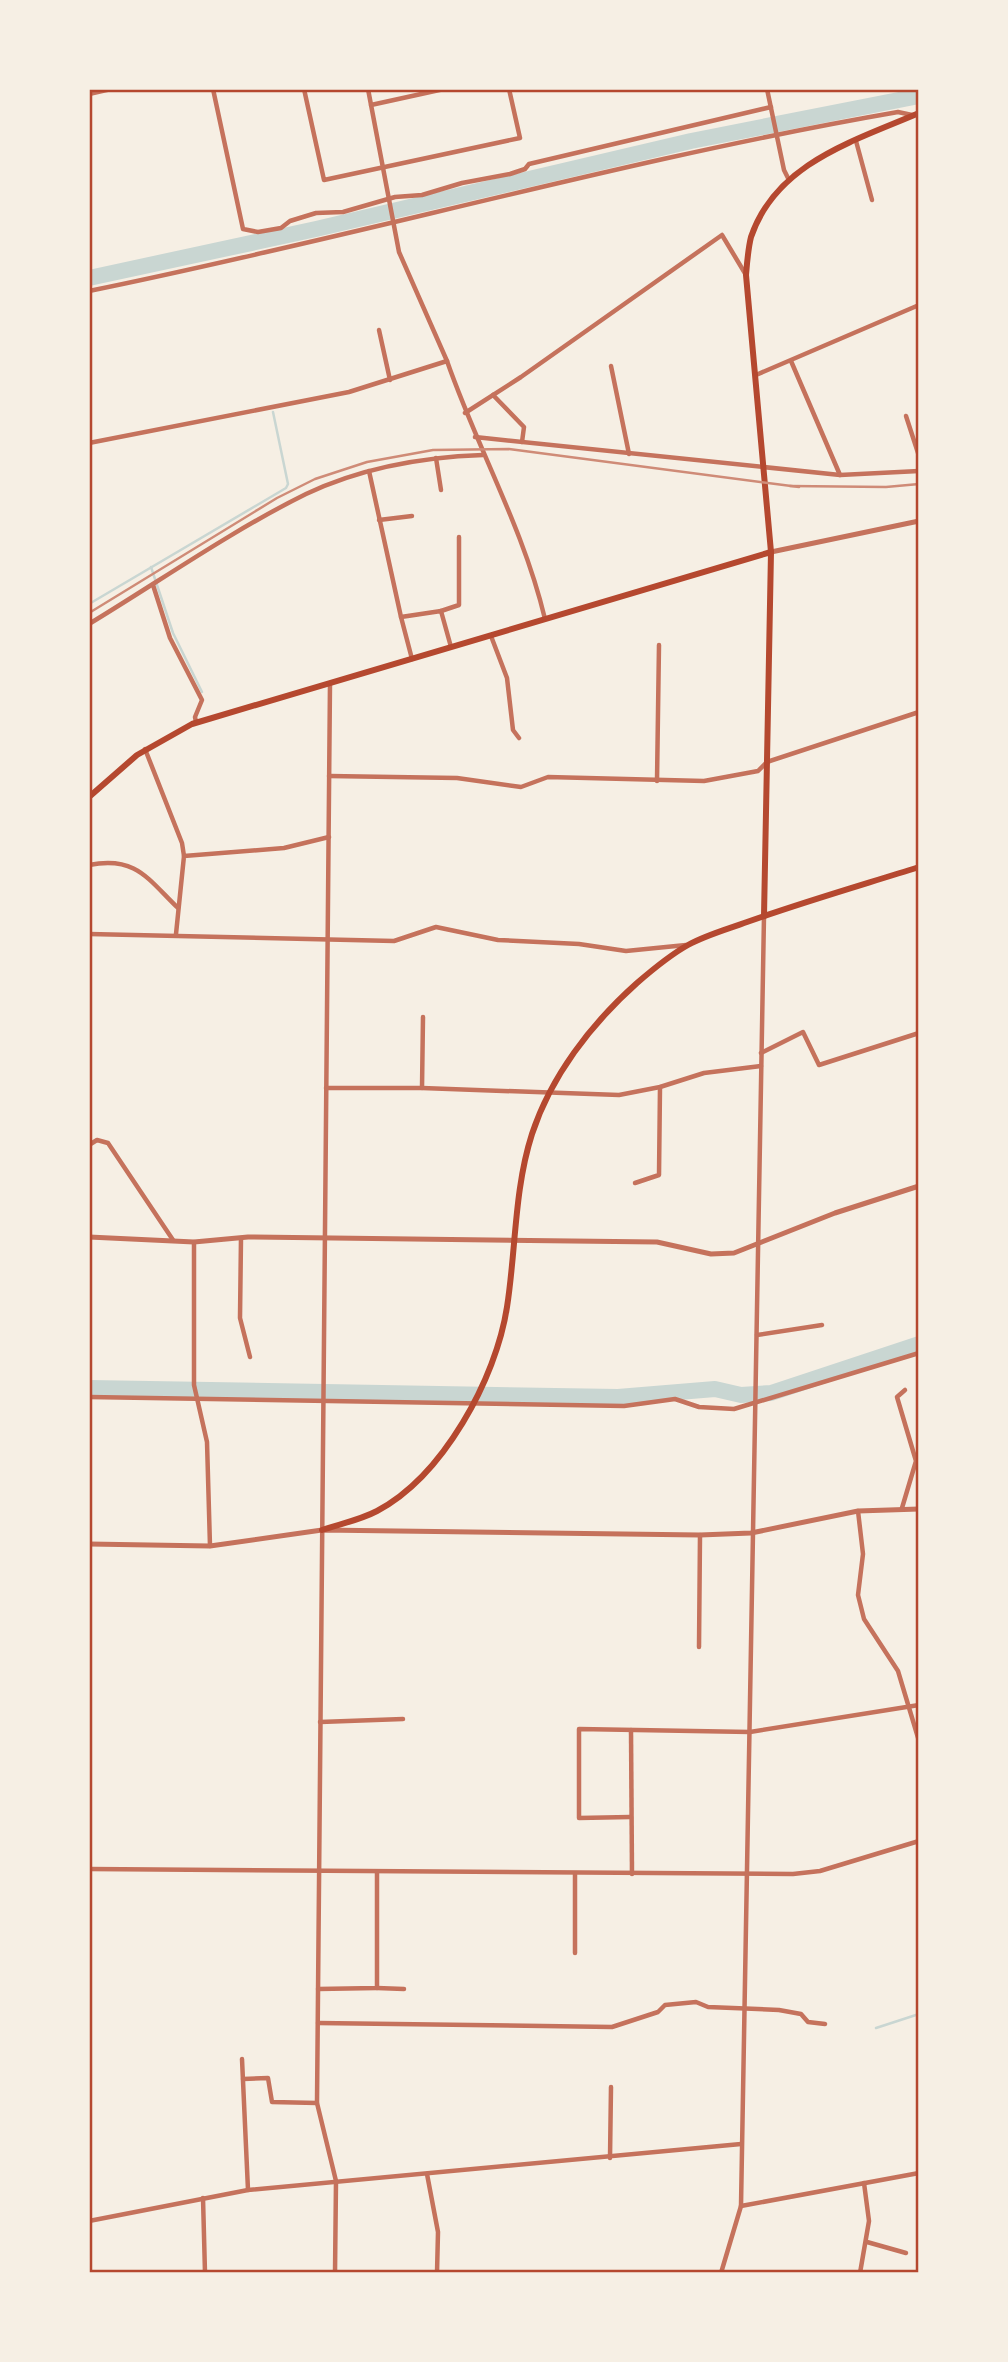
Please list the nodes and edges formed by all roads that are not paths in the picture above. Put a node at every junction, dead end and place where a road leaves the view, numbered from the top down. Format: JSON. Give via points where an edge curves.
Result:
{"nodes":[{"id":1,"x":111,"y":89,"type":"edge"},
{"id":2,"x":213,"y":89,"type":"edge"},
{"id":3,"x":304,"y":89,"type":"edge"},
{"id":4,"x":368,"y":89,"type":"edge"},
{"id":5,"x":444,"y":89,"type":"edge"},
{"id":6,"x":509,"y":89,"type":"edge"},
{"id":7,"x":767,"y":89,"type":"edge"},
{"id":8,"x":89,"y":94,"type":"edge"},
{"id":9,"x":371,"y":105,"type":"junction"},
{"id":10,"x":771,"y":110,"type":"junction"},
{"id":11,"x":916,"y":114,"type":"edge"},
{"id":12,"x":776,"y":133,"type":"junction"},
{"id":13,"x":856,"y":141,"type":"junction"},
{"id":14,"x":384,"y":168,"type":"junction"},
{"id":15,"x":788,"y":178,"type":"junction"},
{"id":16,"x":872,"y":200,"type":"dead end"},
{"id":17,"x":389,"y":201,"type":"junction"},
{"id":18,"x":393,"y":222,"type":"junction"},
{"id":19,"x":746,"y":275,"type":"junction"},
{"id":20,"x":89,"y":291,"type":"edge"},
{"id":21,"x":919,"y":305,"type":"edge"},
{"id":22,"x":379,"y":330,"type":"dead end"},
{"id":23,"x":447,"y":361,"type":"junction"},
{"id":24,"x":791,"y":361,"type":"junction"},
{"id":25,"x":611,"y":366,"type":"dead end"},
{"id":26,"x":756,"y":375,"type":"junction"},
{"id":27,"x":390,"y":380,"type":"junction"},
{"id":28,"x":493,"y":396,"type":"junction"},
{"id":29,"x":465,"y":413,"type":"junction"},
{"id":30,"x":906,"y":416,"type":"dead end"},
{"id":31,"x":919,"y":428,"type":"edge"},
{"id":32,"x":913,"y":435,"type":"junction"},
{"id":33,"x":475,"y":437,"type":"junction"},
{"id":34,"x":522,"y":442,"type":"junction"},
{"id":35,"x":89,"y":443,"type":"edge"},
{"id":36,"x":629,"y":454,"type":"junction"},
{"id":37,"x":484,"y":456,"type":"junction"},
{"id":38,"x":919,"y":456,"type":"edge"},
{"id":39,"x":436,"y":458,"type":"junction"},
{"id":40,"x":765,"y":469,"type":"junction"},
{"id":41,"x":369,"y":471,"type":"junction"},
{"id":42,"x":919,"y":471,"type":"edge"},
{"id":43,"x":840,"y":475,"type":"junction"},
{"id":44,"x":441,"y":490,"type":"dead end"},
{"id":45,"x":412,"y":516,"type":"dead end"},
{"id":46,"x":379,"y":520,"type":"junction"},
{"id":47,"x":919,"y":521,"type":"edge"},
{"id":48,"x":459,"y":537,"type":"dead end"},
{"id":49,"x":771,"y":552,"type":"junction"},
{"id":50,"x":153,"y":585,"type":"junction"},
{"id":51,"x":441,"y":611,"type":"junction"},
{"id":52,"x":401,"y":617,"type":"junction"},
{"id":53,"x":545,"y":620,"type":"junction"},
{"id":54,"x":89,"y":624,"type":"edge"},
{"id":55,"x":491,"y":636,"type":"junction"},
{"id":56,"x":659,"y":646,"type":"dead end"},
{"id":57,"x":452,"y":648,"type":"junction"},
{"id":58,"x":412,"y":660,"type":"junction"},
{"id":59,"x":330,"y":683,"type":"junction"},
{"id":60,"x":919,"y":712,"type":"edge"},
{"id":61,"x":196,"y":722,"type":"junction"},
{"id":62,"x":519,"y":738,"type":"dead end"},
{"id":63,"x":145,"y":749,"type":"junction"},
{"id":64,"x":767,"y":762,"type":"junction"},
{"id":65,"x":329,"y":776,"type":"junction"},
{"id":66,"x":657,"y":780,"type":"junction"},
{"id":67,"x":89,"y":797,"type":"edge"},
{"id":68,"x":329,"y":837,"type":"junction"},
{"id":69,"x":184,"y":856,"type":"junction"},
{"id":70,"x":89,"y":865,"type":"edge"},
{"id":71,"x":919,"y":867,"type":"edge"},
{"id":72,"x":178,"y":909,"type":"junction"},
{"id":73,"x":764,"y":916,"type":"junction"},
{"id":74,"x":89,"y":934,"type":"edge"},
{"id":75,"x":176,"y":934,"type":"junction"},
{"id":76,"x":328,"y":937,"type":"junction"},
{"id":77,"x":688,"y":945,"type":"junction"},
{"id":78,"x":422,"y":1017,"type":"dead end"},
{"id":79,"x":919,"y":1033,"type":"edge"},
{"id":80,"x":761,"y":1053,"type":"junction"},
{"id":81,"x":761,"y":1066,"type":"junction"},
{"id":82,"x":660,"y":1087,"type":"junction"},
{"id":83,"x":326,"y":1088,"type":"junction"},
{"id":84,"x":422,"y":1088,"type":"junction"},
{"id":85,"x":549,"y":1093,"type":"junction"},
{"id":86,"x":89,"y":1145,"type":"edge"},
{"id":87,"x":635,"y":1183,"type":"dead end"},
{"id":88,"x":919,"y":1186,"type":"edge"},
{"id":89,"x":89,"y":1237,"type":"edge"},
{"id":90,"x":241,"y":1238,"type":"junction"},
{"id":91,"x":325,"y":1238,"type":"junction"},
{"id":92,"x":173,"y":1240,"type":"junction"},
{"id":93,"x":514,"y":1240,"type":"junction"},
{"id":94,"x":194,"y":1241,"type":"junction"},
{"id":95,"x":758,"y":1245,"type":"junction"},
{"id":96,"x":822,"y":1325,"type":"dead end"},
{"id":97,"x":757,"y":1335,"type":"junction"},
{"id":98,"x":919,"y":1353,"type":"edge"},
{"id":99,"x":250,"y":1357,"type":"dead end"},
{"id":100,"x":905,"y":1390,"type":"dead end"},
{"id":101,"x":89,"y":1397,"type":"edge"},
{"id":102,"x":197,"y":1399,"type":"junction"},
{"id":103,"x":324,"y":1401,"type":"junction"},
{"id":104,"x":474,"y":1403,"type":"junction"},
{"id":105,"x":756,"y":1403,"type":"junction"},
{"id":106,"x":902,"y":1508,"type":"junction"},
{"id":107,"x":919,"y":1509,"type":"edge"},
{"id":108,"x":858,"y":1511,"type":"junction"},
{"id":109,"x":322,"y":1530,"type":"junction"},
{"id":110,"x":751,"y":1533,"type":"junction"},
{"id":111,"x":700,"y":1535,"type":"junction"},
{"id":112,"x":89,"y":1544,"type":"edge"},
{"id":113,"x":210,"y":1546,"type":"junction"},
{"id":114,"x":699,"y":1647,"type":"dead end"},
{"id":115,"x":919,"y":1704,"type":"edge"},
{"id":116,"x":907,"y":1706,"type":"junction"},
{"id":117,"x":403,"y":1719,"type":"dead end"},
{"id":118,"x":320,"y":1722,"type":"junction"},
{"id":119,"x":631,"y":1730,"type":"junction"},
{"id":120,"x":750,"y":1732,"type":"junction"},
{"id":121,"x":919,"y":1741,"type":"edge"},
{"id":122,"x":631,"y":1817,"type":"junction"},
{"id":123,"x":919,"y":1841,"type":"edge"},
{"id":124,"x":89,"y":1869,"type":"edge"},
{"id":125,"x":319,"y":1872,"type":"junction"},
{"id":126,"x":377,"y":1872,"type":"junction"},
{"id":127,"x":575,"y":1874,"type":"junction"},
{"id":128,"x":632,"y":1874,"type":"junction"},
{"id":129,"x":749,"y":1875,"type":"junction"},
{"id":130,"x":575,"y":1953,"type":"dead end"},
{"id":131,"x":377,"y":1988,"type":"junction"},
{"id":132,"x":318,"y":1989,"type":"junction"},
{"id":133,"x":404,"y":1989,"type":"dead end"},
{"id":134,"x":745,"y":2007,"type":"junction"},
{"id":135,"x":318,"y":2024,"type":"junction"},
{"id":136,"x":825,"y":2024,"type":"dead end"},
{"id":137,"x":242,"y":2059,"type":"dead end"},
{"id":138,"x":243,"y":2079,"type":"junction"},
{"id":139,"x":611,"y":2087,"type":"dead end"},
{"id":140,"x":317,"y":2104,"type":"junction"},
{"id":141,"x":741,"y":2144,"type":"junction"},
{"id":142,"x":610,"y":2158,"type":"junction"},
{"id":143,"x":919,"y":2173,"type":"edge"},
{"id":144,"x":427,"y":2174,"type":"junction"},
{"id":145,"x":336,"y":2181,"type":"junction"},
{"id":146,"x":864,"y":2183,"type":"junction"},
{"id":147,"x":248,"y":2190,"type":"junction"},
{"id":148,"x":203,"y":2198,"type":"junction"},
{"id":149,"x":741,"y":2206,"type":"junction"},
{"id":150,"x":89,"y":2221,"type":"edge"},
{"id":151,"x":867,"y":2242,"type":"junction"},
{"id":152,"x":906,"y":2253,"type":"dead end"},
{"id":153,"x":205,"y":2273,"type":"edge"},
{"id":154,"x":334,"y":2273,"type":"edge"},
{"id":155,"x":437,"y":2273,"type":"edge"},
{"id":156,"x":721,"y":2273,"type":"edge"},
{"id":157,"x":860,"y":2273,"type":"edge"}],
"edges":[{"from":1,"to":8,"type":"street"},
{"from":2,"to":17,"type":"street","via":[[243,229],[281,228],[316,213]]},
{"from":3,"to":14,"type":"street","via":[[324,180]]},
{"from":4,"to":9,"type":"street"},
{"from":5,"to":9,"type":"street"},
{"from":6,"to":14,"type":"street","via":[[520,138]]},
{"from":7,"to":10,"type":"street"},
{"from":9,"to":14,"type":"street"},
{"from":10,"to":12,"type":"street"},
{"from":10,"to":17,"type":"street","via":[[529,164],[510,174]]},
{"from":11,"to":12,"type":"street","via":[[898,112]]},
{"from":11,"to":13,"type":"main road"},
{"from":12,"to":15,"type":"street"},
{"from":12,"to":18,"type":"street"},
{"from":13,"to":15,"type":"main road","via":[[813,160]]},
{"from":13,"to":16,"type":"street"},
{"from":14,"to":17,"type":"street"},
{"from":15,"to":19,"type":"main road","via":[[751,238]]},
{"from":17,"to":18,"type":"street"},
{"from":18,"to":20,"type":"street","via":[[296,248]]},
{"from":18,"to":23,"type":"street","via":[[399,252]]},
{"from":19,"to":26,"type":"main road"},
{"from":19,"to":28,"type":"street","via":[[722,235]]},
{"from":21,"to":24,"type":"street"},
{"from":22,"to":27,"type":"street"},
{"from":23,"to":27,"type":"street"},
{"from":23,"to":29,"type":"street"},
{"from":24,"to":26,"type":"street"},
{"from":24,"to":43,"type":"street"},
{"from":25,"to":36,"type":"street"},
{"from":26,"to":40,"type":"main road"},
{"from":27,"to":35,"type":"street"},
{"from":28,"to":29,"type":"street"},
{"from":28,"to":34,"type":"street","via":[[524,427]]},
{"from":29,"to":33,"type":"street"},
{"from":30,"to":32,"type":"street"},
{"from":31,"to":32,"type":"street"},
{"from":32,"to":38,"type":"street"},
{"from":33,"to":34,"type":"street"},
{"from":33,"to":37,"type":"street"},
{"from":34,"to":36,"type":"street"},
{"from":36,"to":40,"type":"street"},
{"from":37,"to":39,"type":"street"},
{"from":37,"to":53,"type":"street","via":[[529,556]]},
{"from":39,"to":41,"type":"street"},
{"from":39,"to":44,"type":"street"},
{"from":40,"to":43,"type":"street"},
{"from":40,"to":49,"type":"main road"},
{"from":41,"to":46,"type":"street"},
{"from":41,"to":50,"type":"street","via":[[307,494]]},
{"from":42,"to":43,"type":"street"},
{"from":45,"to":46,"type":"street"},
{"from":46,"to":52,"type":"street"},
{"from":47,"to":49,"type":"street"},
{"from":48,"to":51,"type":"street","via":[[459,605]]},
{"from":49,"to":53,"type":"main road"},
{"from":49,"to":64,"type":"main road"},
{"from":50,"to":54,"type":"street"},
{"from":50,"to":61,"type":"street","via":[[170,638],[202,700]]},
{"from":51,"to":52,"type":"street"},
{"from":51,"to":57,"type":"street"},
{"from":52,"to":58,"type":"street"},
{"from":53,"to":55,"type":"main road"},
{"from":55,"to":57,"type":"main road"},
{"from":55,"to":62,"type":"street","via":[[507,678],[513,730]]},
{"from":56,"to":66,"type":"street"},
{"from":57,"to":58,"type":"main road"},
{"from":58,"to":59,"type":"main road"},
{"from":59,"to":61,"type":"main road"},
{"from":59,"to":65,"type":"street"},
{"from":60,"to":64,"type":"street"},
{"from":61,"to":63,"type":"main road"},
{"from":63,"to":67,"type":"main road"},
{"from":63,"to":69,"type":"street"},
{"from":64,"to":66,"type":"street","via":[[758,771],[704,781]]},
{"from":64,"to":73,"type":"main road"},
{"from":65,"to":66,"type":"street","via":[[457,778],[521,787],[548,777]]},
{"from":65,"to":68,"type":"street"},
{"from":68,"to":69,"type":"street","via":[[284,848]]},
{"from":68,"to":76,"type":"street"},
{"from":69,"to":72,"type":"street"},
{"from":70,"to":72,"type":"street","via":[[120,861],[138,870]]},
{"from":71,"to":73,"type":"main road"},
{"from":72,"to":75,"type":"street"},
{"from":73,"to":77,"type":"main road"},
{"from":73,"to":80,"type":"street"},
{"from":74,"to":75,"type":"street"},
{"from":75,"to":76,"type":"street"},
{"from":76,"to":77,"type":"street","via":[[394,941],[436,928],[498,940],[626,951]]},
{"from":76,"to":83,"type":"street"},
{"from":77,"to":85,"type":"main road","via":[[608,1012],[575,1050]]},
{"from":78,"to":84,"type":"street"},
{"from":79,"to":80,"type":"street","via":[[819,1065],[803,1032]]},
{"from":80,"to":81,"type":"street"},
{"from":81,"to":82,"type":"street","via":[[704,1073]]},
{"from":81,"to":95,"type":"street"},
{"from":82,"to":85,"type":"street","via":[[619,1095]]},
{"from":82,"to":87,"type":"street","via":[[659,1175]]},
{"from":83,"to":84,"type":"street"},
{"from":83,"to":91,"type":"street"},
{"from":84,"to":85,"type":"street"},
{"from":85,"to":93,"type":"main road","via":[[531,1134]]},
{"from":86,"to":92,"type":"street","via":[[97,1140],[108,1143]]},
{"from":88,"to":95,"type":"street","via":[[835,1213]]},
{"from":89,"to":92,"type":"street"},
{"from":90,"to":91,"type":"street"},
{"from":90,"to":94,"type":"street"},
{"from":90,"to":99,"type":"street","via":[[240,1318]]},
{"from":91,"to":93,"type":"street"},
{"from":91,"to":103,"type":"street"},
{"from":92,"to":94,"type":"street"},
{"from":93,"to":95,"type":"street","via":[[657,1242],[711,1254]]},
{"from":93,"to":104,"type":"main road","via":[[499,1343]]},
{"from":94,"to":102,"type":"street"},
{"from":95,"to":97,"type":"street"},
{"from":96,"to":97,"type":"street"},
{"from":97,"to":105,"type":"street"},
{"from":98,"to":105,"type":"street"},
{"from":100,"to":106,"type":"street","via":[[897,1397],[916,1461]]},
{"from":101,"to":102,"type":"street"},
{"from":102,"to":103,"type":"street"},
{"from":102,"to":113,"type":"street","via":[[207,1441]]},
{"from":103,"to":104,"type":"street"},
{"from":103,"to":109,"type":"street"},
{"from":104,"to":105,"type":"street","via":[[624,1406],[675,1399],[717,1409]]},
{"from":104,"to":109,"type":"main road","via":[[445,1448],[402,1491],[372,1514]]},
{"from":105,"to":110,"type":"street"},
{"from":106,"to":107,"type":"street"},
{"from":106,"to":108,"type":"street"},
{"from":108,"to":110,"type":"street"},
{"from":108,"to":116,"type":"street","via":[[863,1554],[858,1595],[864,1619],[898,1671]]},
{"from":109,"to":111,"type":"street"},
{"from":109,"to":113,"type":"street"},
{"from":109,"to":118,"type":"street"},
{"from":110,"to":111,"type":"street"},
{"from":110,"to":120,"type":"street"},
{"from":111,"to":114,"type":"street"},
{"from":112,"to":113,"type":"street"},
{"from":115,"to":116,"type":"street"},
{"from":116,"to":120,"type":"street"},
{"from":116,"to":121,"type":"street"},
{"from":117,"to":118,"type":"street"},
{"from":118,"to":125,"type":"street"},
{"from":119,"to":120,"type":"street"},
{"from":119,"to":122,"type":"street"},
{"from":119,"to":122,"type":"street","via":[[579,1729],[579,1818]]},
{"from":120,"to":129,"type":"street"},
{"from":122,"to":128,"type":"street"},
{"from":123,"to":129,"type":"street","via":[[820,1871]]},
{"from":124,"to":125,"type":"street"},
{"from":125,"to":126,"type":"street"},
{"from":125,"to":132,"type":"street"},
{"from":126,"to":127,"type":"street"},
{"from":126,"to":131,"type":"street"},
{"from":127,"to":128,"type":"street"},
{"from":127,"to":130,"type":"street"},
{"from":128,"to":129,"type":"street"},
{"from":129,"to":134,"type":"street"},
{"from":131,"to":132,"type":"street"},
{"from":131,"to":133,"type":"street"},
{"from":132,"to":135,"type":"street"},
{"from":134,"to":135,"type":"street","via":[[708,2007],[696,2002],[665,2005],[658,2012],[612,2028]]},
{"from":134,"to":136,"type":"street","via":[[801,2014],[808,2022]]},
{"from":134,"to":141,"type":"street"},
{"from":135,"to":140,"type":"street"},
{"from":137,"to":138,"type":"street"},
{"from":138,"to":140,"type":"street","via":[[268,2078],[272,2102]]},
{"from":138,"to":147,"type":"street"},
{"from":139,"to":142,"type":"street"},
{"from":140,"to":145,"type":"street"},
{"from":141,"to":142,"type":"street"},
{"from":141,"to":149,"type":"street"},
{"from":142,"to":144,"type":"street"},
{"from":143,"to":146,"type":"street"},
{"from":144,"to":145,"type":"street"},
{"from":144,"to":155,"type":"street","via":[[438,2232]]},
{"from":145,"to":147,"type":"street"},
{"from":145,"to":154,"type":"street"},
{"from":146,"to":149,"type":"street"},
{"from":146,"to":151,"type":"street"},
{"from":147,"to":148,"type":"street"},
{"from":148,"to":150,"type":"street"},
{"from":148,"to":153,"type":"street"},
{"from":149,"to":156,"type":"street"},
{"from":151,"to":152,"type":"street"},
{"from":151,"to":157,"type":"street"}]}
